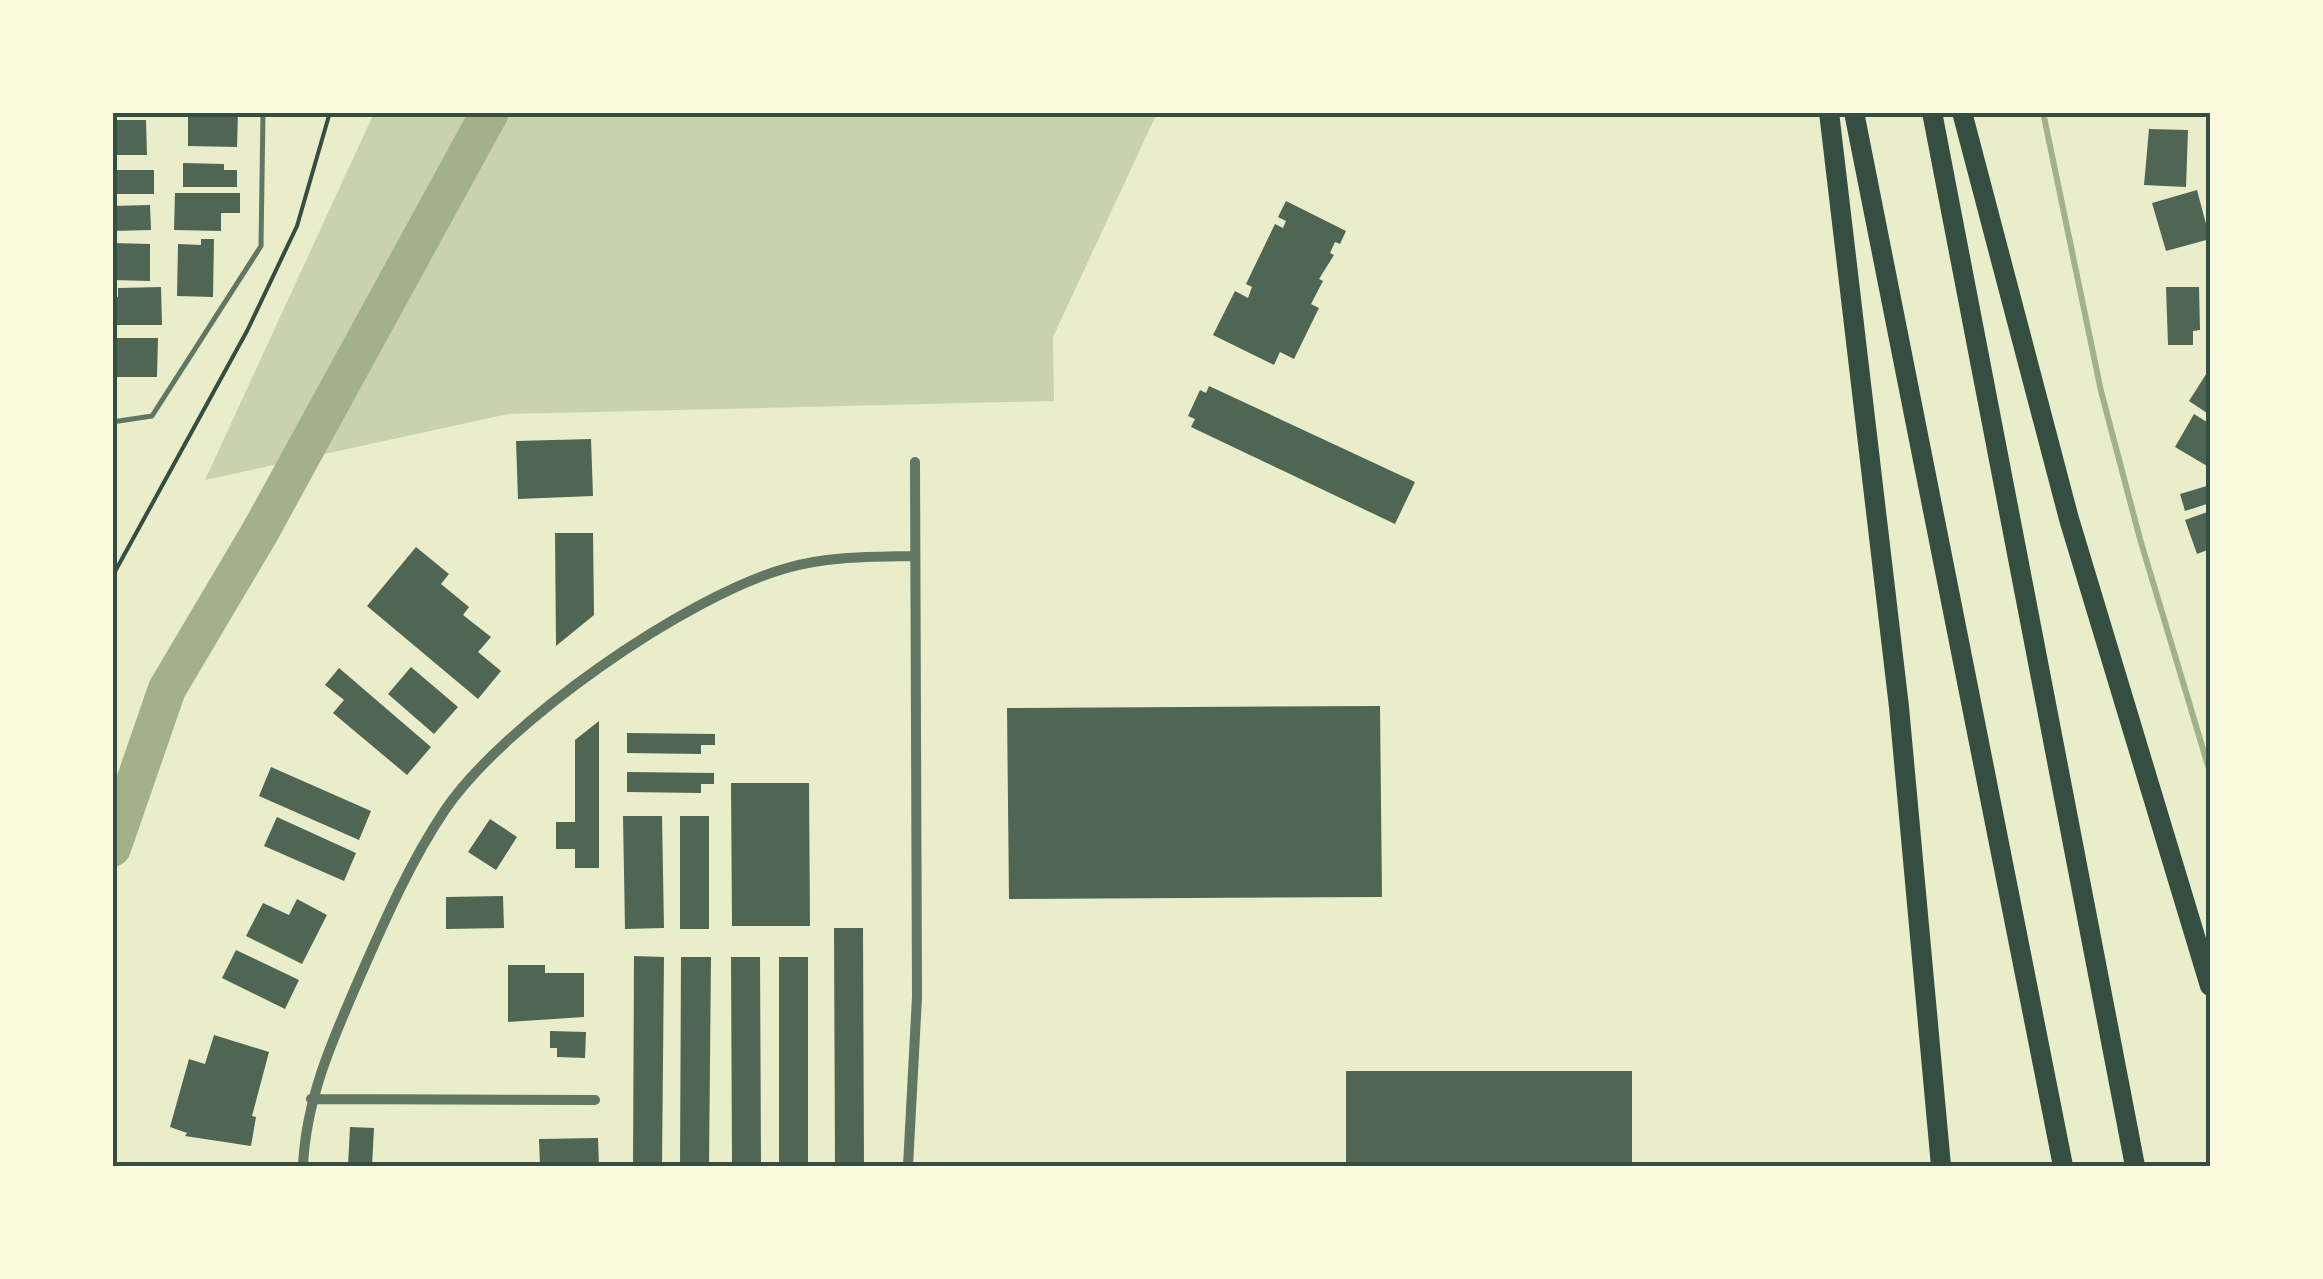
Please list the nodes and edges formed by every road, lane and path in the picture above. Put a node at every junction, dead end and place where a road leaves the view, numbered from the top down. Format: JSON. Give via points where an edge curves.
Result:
{"nodes":[{"id":1,"x":263,"y":112,"type":"edge"},
{"id":2,"x":330,"y":112,"type":"edge"},
{"id":3,"x":1829,"y":112,"type":"edge"},
{"id":4,"x":1854,"y":112,"type":"edge"},
{"id":5,"x":1932,"y":112,"type":"edge"},
{"id":6,"x":1962,"y":112,"type":"edge"},
{"id":7,"x":112,"y":422,"type":"edge"},
{"id":8,"x":915,"y":462,"type":"dead end"},
{"id":9,"x":915,"y":556,"type":"junction"},
{"id":10,"x":112,"y":577,"type":"edge"},
{"id":11,"x":2210,"y":986,"type":"edge"},
{"id":12,"x":310,"y":1098,"type":"junction"},
{"id":13,"x":596,"y":1100,"type":"dead end"},
{"id":14,"x":303,"y":1166,"type":"edge"},
{"id":15,"x":908,"y":1166,"type":"edge"},
{"id":16,"x":1941,"y":1166,"type":"edge"},
{"id":17,"x":2063,"y":1166,"type":"edge"},
{"id":18,"x":2135,"y":1166,"type":"edge"}],
"edges":[{"from":1,"to":7,"type":"lane","via":[[261,246],[152,416]]},
{"from":2,"to":10,"type":"path","via":[[297,226]]},
{"from":3,"to":16,"type":"highway","via":[[1890,631]]},
{"from":4,"to":17,"type":"highway"},
{"from":5,"to":18,"type":"highway"},
{"from":6,"to":11,"type":"highway","via":[[2069,519]]},
{"from":8,"to":9,"type":"street"},
{"from":9,"to":12,"type":"street","via":[[788,567],[700,603],[557,701],[508,743],[445,809],[413,865]]},
{"from":9,"to":15,"type":"street","via":[[916,997]]},
{"from":12,"to":13,"type":"street"},
{"from":12,"to":14,"type":"street"}]}
